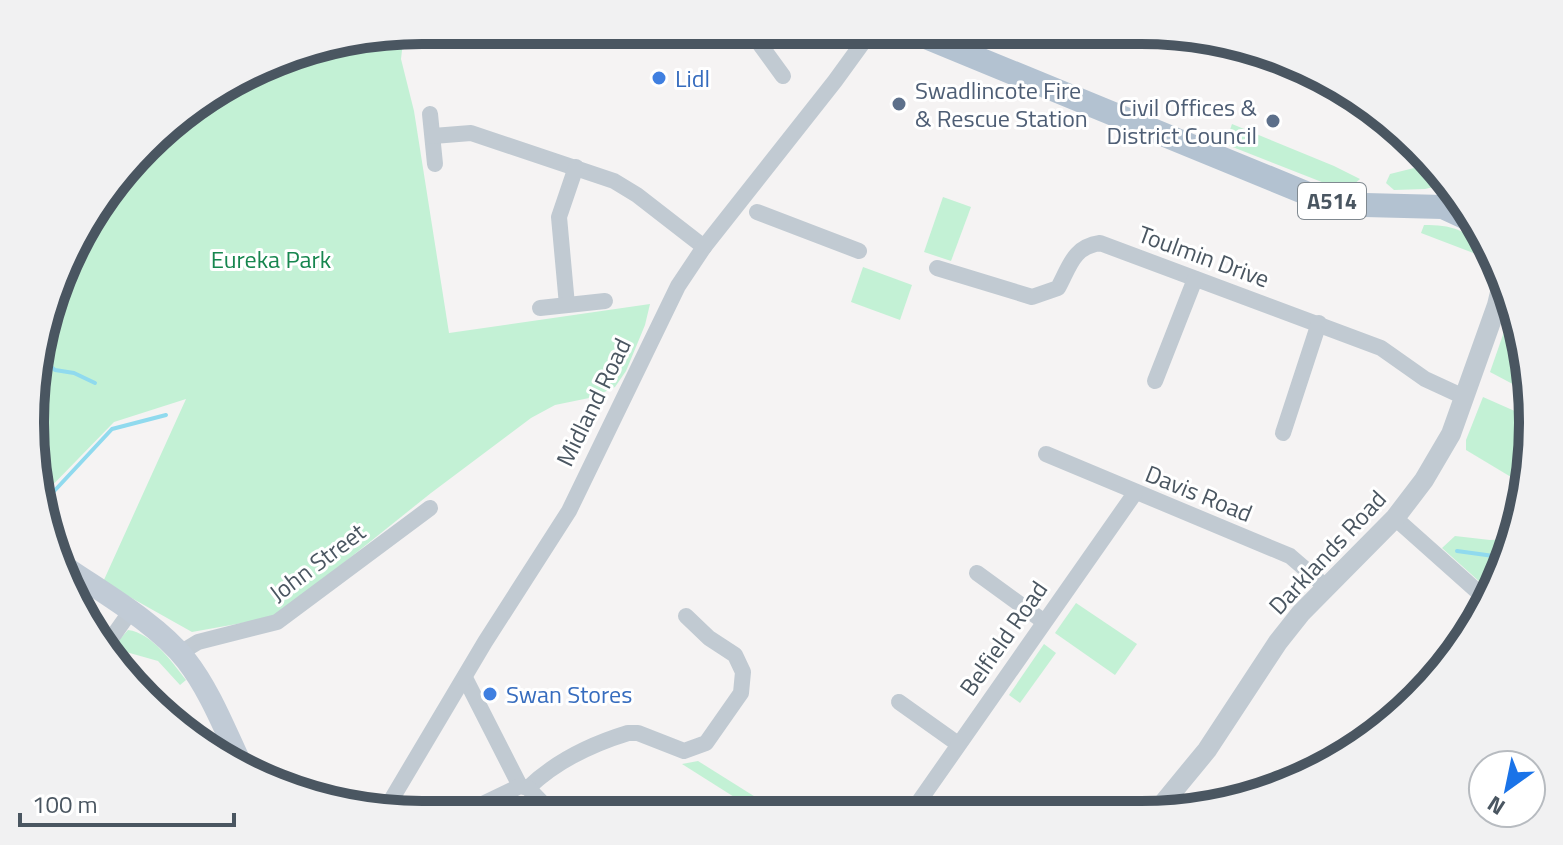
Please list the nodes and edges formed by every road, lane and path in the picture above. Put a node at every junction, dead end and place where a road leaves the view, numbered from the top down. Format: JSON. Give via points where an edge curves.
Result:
{"nodes":[{"id":1,"x":760,"y":44,"type":"edge"},
{"id":2,"x":862,"y":44,"type":"edge"},
{"id":3,"x":946,"y":44,"type":"edge"},
{"id":4,"x":783,"y":76,"type":"dead end"},
{"id":5,"x":430,"y":114,"type":"dead end"},
{"id":6,"x":433,"y":136,"type":"junction"},
{"id":7,"x":435,"y":164,"type":"dead end"},
{"id":8,"x":576,"y":167,"type":"junction"},
{"id":9,"x":1449,"y":204,"type":"edge"},
{"id":10,"x":757,"y":212,"type":"dead end"},
{"id":11,"x":704,"y":247,"type":"junction"},
{"id":12,"x":859,"y":251,"type":"dead end"},
{"id":13,"x":937,"y":268,"type":"dead end"},
{"id":14,"x":1195,"y":279,"type":"junction"},
{"id":15,"x":605,"y":301,"type":"dead end"},
{"id":16,"x":567,"y":305,"type":"junction"},
{"id":17,"x":1500,"y":305,"type":"edge"},
{"id":18,"x":540,"y":308,"type":"dead end"},
{"id":19,"x":1319,"y":323,"type":"junction"},
{"id":20,"x":1155,"y":381,"type":"dead end"},
{"id":21,"x":1464,"y":397,"type":"junction"},
{"id":22,"x":1283,"y":433,"type":"dead end"},
{"id":23,"x":1046,"y":454,"type":"dead end"},
{"id":24,"x":1135,"y":493,"type":"junction"},
{"id":25,"x":430,"y":508,"type":"dead end"},
{"id":26,"x":1395,"y":518,"type":"junction"},
{"id":27,"x":977,"y":573,"type":"dead end"},
{"id":28,"x":76,"y":575,"type":"edge"},
{"id":29,"x":1326,"y":587,"type":"junction"},
{"id":30,"x":1479,"y":593,"type":"edge"},
{"id":31,"x":130,"y":612,"type":"junction"},
{"id":32,"x":686,"y":616,"type":"dead end"},
{"id":33,"x":1043,"y":621,"type":"junction"},
{"id":34,"x":112,"y":638,"type":"edge"},
{"id":35,"x":180,"y":653,"type":"junction"},
{"id":36,"x":465,"y":678,"type":"junction"},
{"id":37,"x":899,"y":702,"type":"dead end"},
{"id":38,"x":958,"y":744,"type":"junction"},
{"id":39,"x":234,"y":751,"type":"edge"},
{"id":40,"x":524,"y":787,"type":"junction"},
{"id":41,"x":392,"y":799,"type":"edge"},
{"id":42,"x":1166,"y":800,"type":"edge"},
{"id":43,"x":492,"y":801,"type":"edge"},
{"id":44,"x":539,"y":801,"type":"edge"},
{"id":45,"x":919,"y":801,"type":"edge"}],
"edges":[{"from":1,"to":4,"type":"street"},
{"from":2,"to":11,"type":"street","name":"Midland Road"},
{"from":3,"to":9,"type":"main road","number":"A514","via":[[1325,200]]},
{"from":5,"to":6,"type":"street"},
{"from":6,"to":7,"type":"street"},
{"from":6,"to":8,"type":"street","via":[[471,133]]},
{"from":8,"to":11,"type":"street","via":[[625,188]]},
{"from":8,"to":16,"type":"street","via":[[559,217]]},
{"from":10,"to":12,"type":"street"},
{"from":11,"to":36,"type":"street","name":"Midland Road","via":[[678,286],[569,509]]},
{"from":13,"to":14,"type":"street","name":"Toulmin Drive","via":[[1032,297],[1058,288],[1078,250],[1100,243]]},
{"from":14,"to":19,"type":"street","name":"Toulmin Drive"},
{"from":14,"to":20,"type":"street"},
{"from":15,"to":16,"type":"street"},
{"from":16,"to":18,"type":"street"},
{"from":17,"to":21,"type":"street","name":"Darklands Road"},
{"from":19,"to":21,"type":"street","name":"Toulmin Drive","via":[[1381,348],[1425,379]]},
{"from":19,"to":22,"type":"street"},
{"from":21,"to":26,"type":"street","name":"Darklands Road","via":[[1444,448]]},
{"from":23,"to":24,"type":"street","name":"Davis Road"},
{"from":24,"to":29,"type":"street","name":"Davis Road","via":[[1290,556]]},
{"from":24,"to":33,"type":"street","name":"Belfield Road"},
{"from":25,"to":35,"type":"street","name":"John Street","via":[[277,622],[198,642]]},
{"from":26,"to":29,"type":"street","name":"Darklands Road"},
{"from":26,"to":30,"type":"street"},
{"from":27,"to":33,"type":"street"},
{"from":28,"to":31,"type":"main road"},
{"from":29,"to":42,"type":"street","name":"Darklands Road","via":[[1278,642],[1214,741]]},
{"from":31,"to":34,"type":"street"},
{"from":31,"to":35,"type":"main road"},
{"from":32,"to":40,"type":"street","via":[[735,655],[743,672],[741,693],[706,743],[684,751],[628,733],[563,761]]},
{"from":33,"to":38,"type":"street","name":"Belfield Road"},
{"from":35,"to":39,"type":"main road"},
{"from":36,"to":40,"type":"street"},
{"from":36,"to":41,"type":"street","name":"Midland Road"},
{"from":37,"to":38,"type":"street"},
{"from":38,"to":45,"type":"street","name":"Belfield Road"},
{"from":40,"to":43,"type":"street"},
{"from":40,"to":44,"type":"street"}]}
